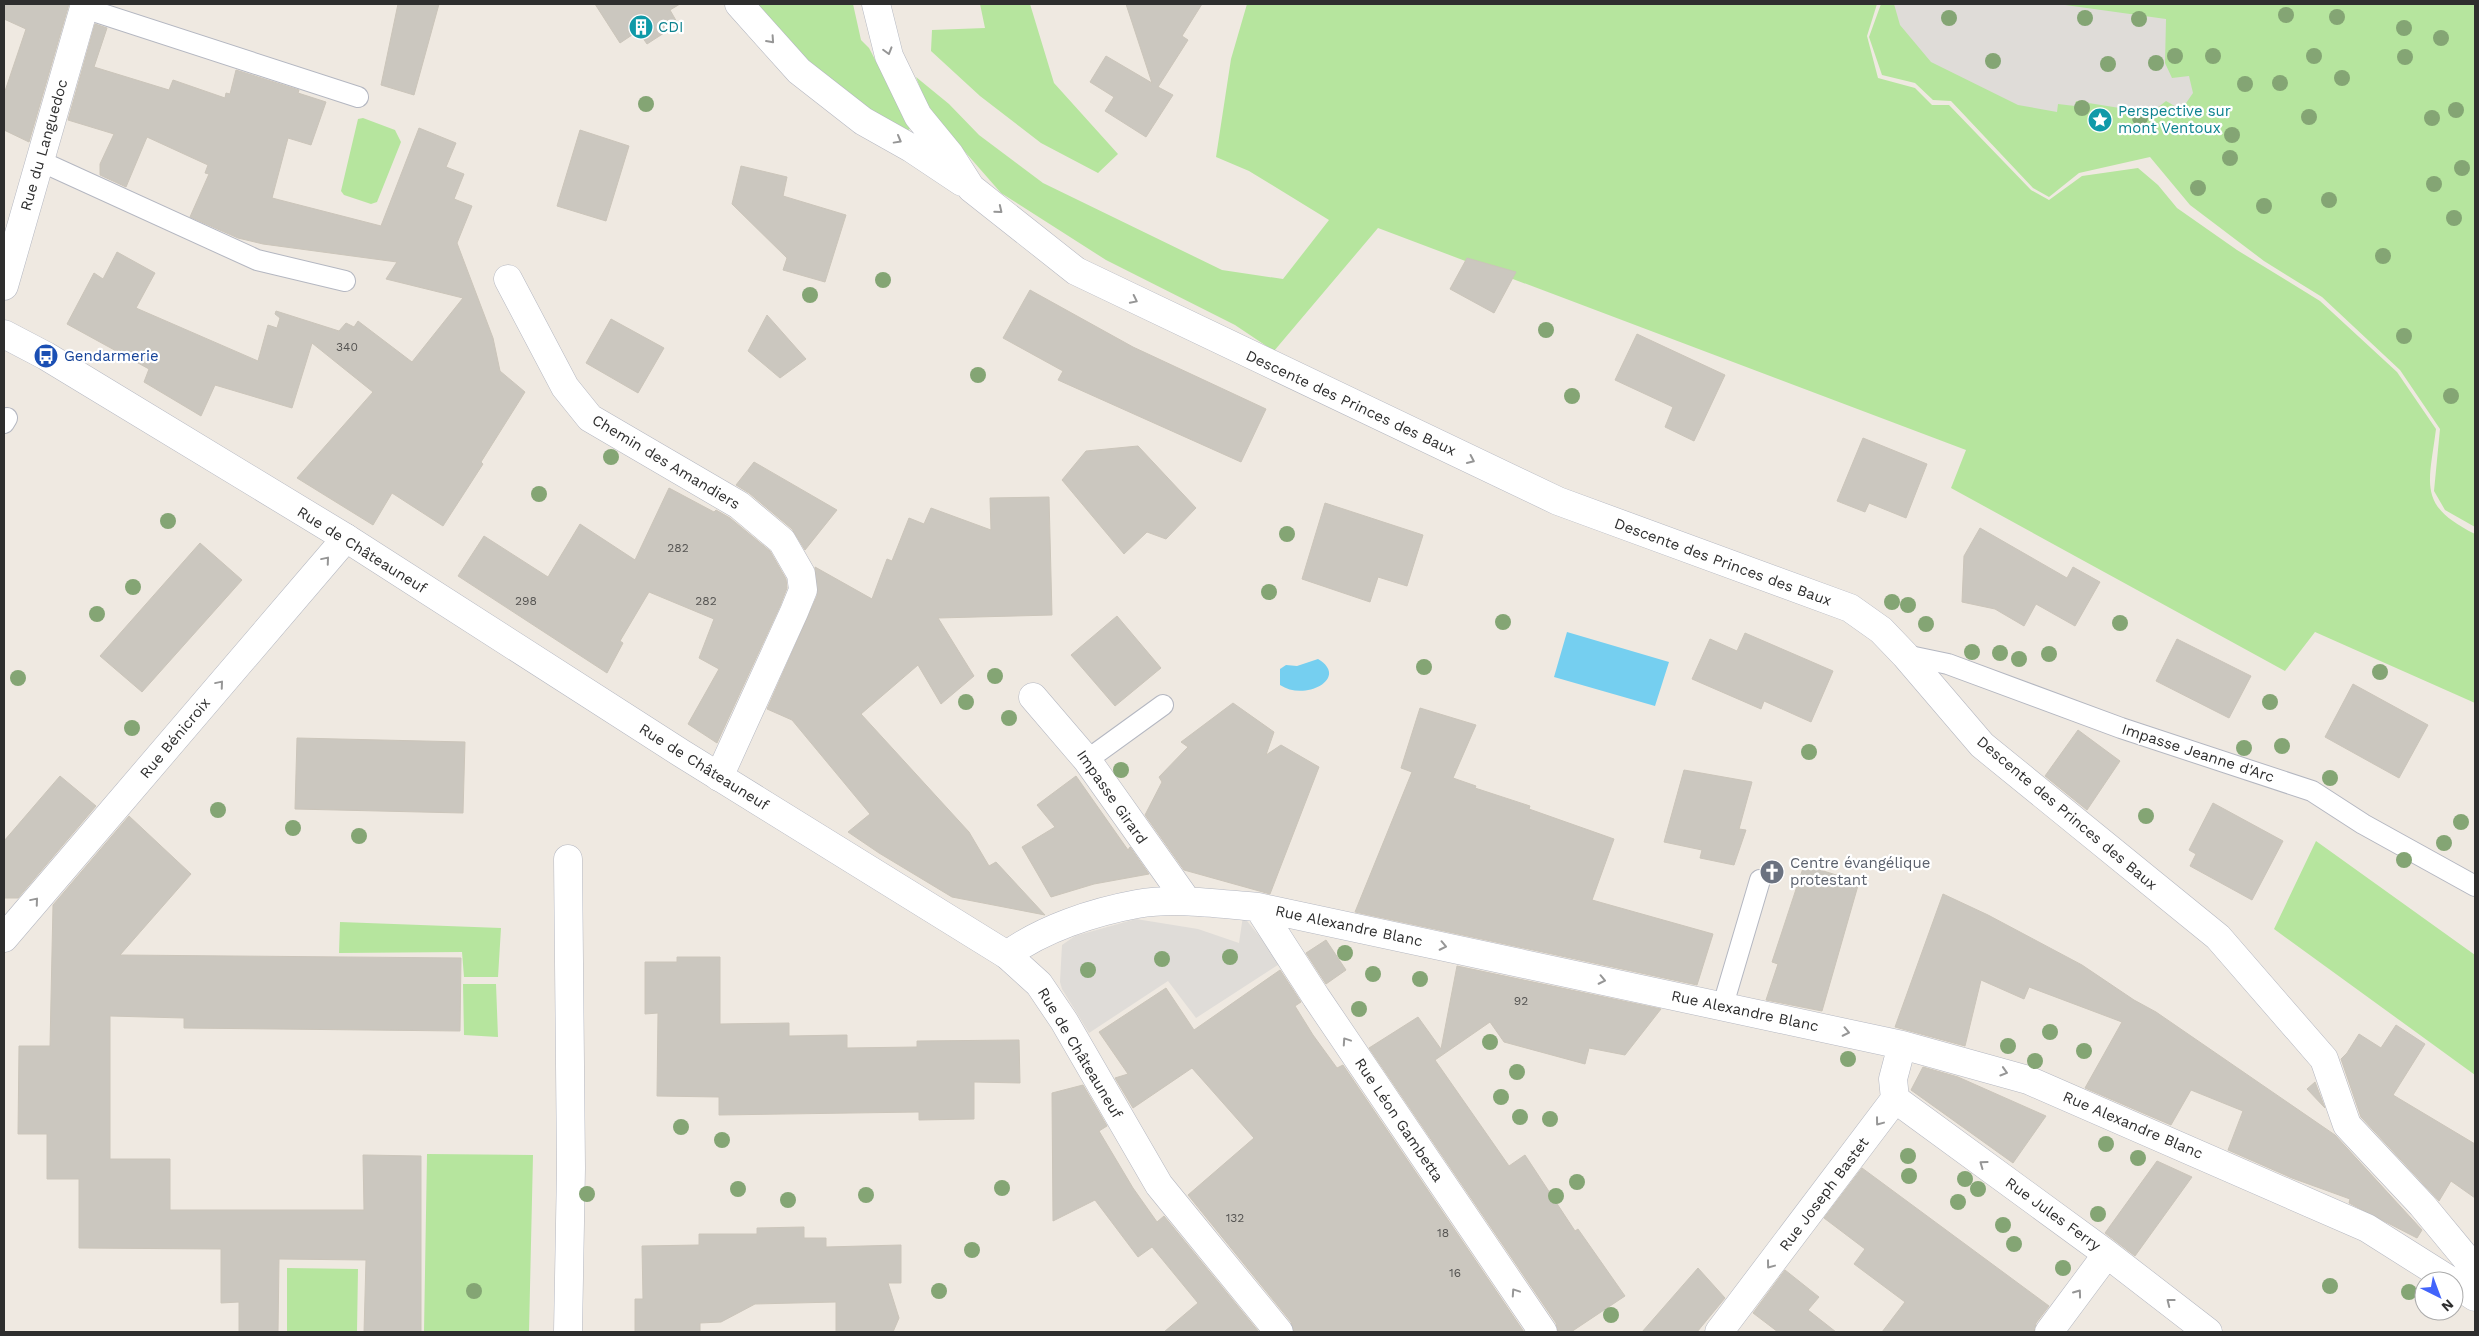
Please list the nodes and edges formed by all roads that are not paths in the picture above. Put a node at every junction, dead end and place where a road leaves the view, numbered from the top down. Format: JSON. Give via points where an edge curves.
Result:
{"nodes":[{"id":1,"x":739,"y":4,"type":"edge"},
{"id":2,"x":876,"y":4,"type":"edge"},
{"id":3,"x":85,"y":6,"type":"edge"},
{"id":4,"x":358,"y":97,"type":"dead end"},
{"id":5,"x":40,"y":161,"type":"junction"},
{"id":6,"x":971,"y":188,"type":"junction"},
{"id":7,"x":508,"y":279,"type":"dead end"},
{"id":8,"x":344,"y":280,"type":"dead end"},
{"id":9,"x":4,"y":286,"type":"edge"},
{"id":10,"x":4,"y":334,"type":"edge"},
{"id":11,"x":346,"y":538,"type":"junction"},
{"id":12,"x":1905,"y":655,"type":"junction"},
{"id":13,"x":1033,"y":697,"type":"dead end"},
{"id":14,"x":1163,"y":705,"type":"dead end"},
{"id":15,"x":1087,"y":760,"type":"junction"},
{"id":16,"x":719,"y":777,"type":"junction"},
{"id":17,"x":568,"y":860,"type":"dead end"},
{"id":18,"x":1760,"y":880,"type":"dead end"},
{"id":19,"x":2475,"y":886,"type":"edge"},
{"id":20,"x":1187,"y":902,"type":"junction"},
{"id":21,"x":1258,"y":907,"type":"junction"},
{"id":22,"x":4,"y":938,"type":"edge"},
{"id":23,"x":1007,"y":955,"type":"junction"},
{"id":24,"x":1723,"y":1005,"type":"junction"},
{"id":25,"x":1902,"y":1045,"type":"junction"},
{"id":26,"x":1895,"y":1099,"type":"junction"},
{"id":27,"x":2107,"y":1254,"type":"junction"},
{"id":28,"x":2475,"y":1269,"type":"edge"},
{"id":29,"x":2435,"y":1271,"type":"edge"},
{"id":30,"x":2464,"y":1290,"type":"edge"},
{"id":31,"x":2475,"y":1297,"type":"edge"},
{"id":32,"x":1723,"y":1331,"type":"edge"},
{"id":33,"x":568,"y":1332,"type":"edge"},
{"id":34,"x":1279,"y":1332,"type":"edge"},
{"id":35,"x":1543,"y":1332,"type":"edge"},
{"id":36,"x":2049,"y":1332,"type":"edge"},
{"id":37,"x":2208,"y":1332,"type":"edge"}],
"edges":[{"from":1,"to":6,"type":"street","one_way":true,"via":[[799,71],[863,121]]},
{"from":2,"to":6,"type":"street","name":"Descente des Princes des Baux","one_way":true,"via":[[889,56],[918,116],[950,155]]},
{"from":3,"to":4,"type":"lane"},
{"from":3,"to":5,"type":"street","name":"Rue du Languedoc"},
{"from":5,"to":8,"type":"lane","via":[[258,260]]},
{"from":5,"to":9,"type":"street","name":"Rue du Languedoc"},
{"from":6,"to":12,"type":"street","name":"Descente des Princes des Baux","one_way":true,"via":[[1076,271],[1558,502],[1850,608],[1881,630]]},
{"from":7,"to":16,"type":"street","name":"Chemin des Amandiers","via":[[565,387],[590,418],[739,505],[782,541],[802,574],[800,598]]},
{"from":10,"to":11,"type":"street","name":"Rue de Châteauneuf","via":[[46,356]]},
{"from":11,"to":16,"type":"street","name":"Rue de Châteauneuf"},
{"from":22,"to":11,"type":"street","name":"Rue Bénicroix","one_way":true},
{"from":12,"to":19,"type":"lane","name":"Impasse Jeanne d'Arc","via":[[1948,664],[2121,728],[2312,790],[2363,824]]},
{"from":12,"to":28,"type":"street","name":"Descente des Princes des Baux","via":[[1982,745],[2218,937],[2324,1060],[2348,1125],[2422,1205]]},
{"from":13,"to":15,"type":"street","name":"Impasse Girard"},
{"from":14,"to":15,"type":"lane"},
{"from":15,"to":20,"type":"street","name":"Impasse Girard"},
{"from":16,"to":23,"type":"street","name":"Rue de Châteauneuf"},
{"from":17,"to":33,"type":"street","via":[[571,1168]]},
{"from":18,"to":24,"type":"lane"},
{"from":20,"to":21,"type":"street","name":"Rue Alexandre Blanc"},
{"from":20,"to":23,"type":"street","name":"Rue Alexandre Blanc","via":[[1137,904],[1063,924],[1018,946]]},
{"from":21,"to":24,"type":"street","name":"Rue Alexandre Blanc","one_way":true},
{"from":35,"to":21,"type":"street","name":"Rue Léon Gambetta","one_way":true},
{"from":23,"to":34,"type":"street","name":"Rue de Châteauneuf","via":[[1039,984],[1064,1021],[1159,1186]]},
{"from":24,"to":25,"type":"street","name":"Rue Alexandre Blanc","one_way":true},
{"from":25,"to":26,"type":"street","via":[[1892,1079]]},
{"from":25,"to":29,"type":"street","name":"Rue Alexandre Blanc","one_way":true,"via":[[2028,1080],[2366,1228]]},
{"from":27,"to":26,"type":"street","name":"Rue Jules Ferry","one_way":true},
{"from":26,"to":32,"type":"street","name":"Rue Joseph Bastet","one_way":true},
{"from":36,"to":27,"type":"street","one_way":true},
{"from":37,"to":27,"type":"street","name":"Rue Jules Ferry","one_way":true},
{"from":30,"to":31,"type":"street","name":"Rue Alexandre Blanc"}]}
